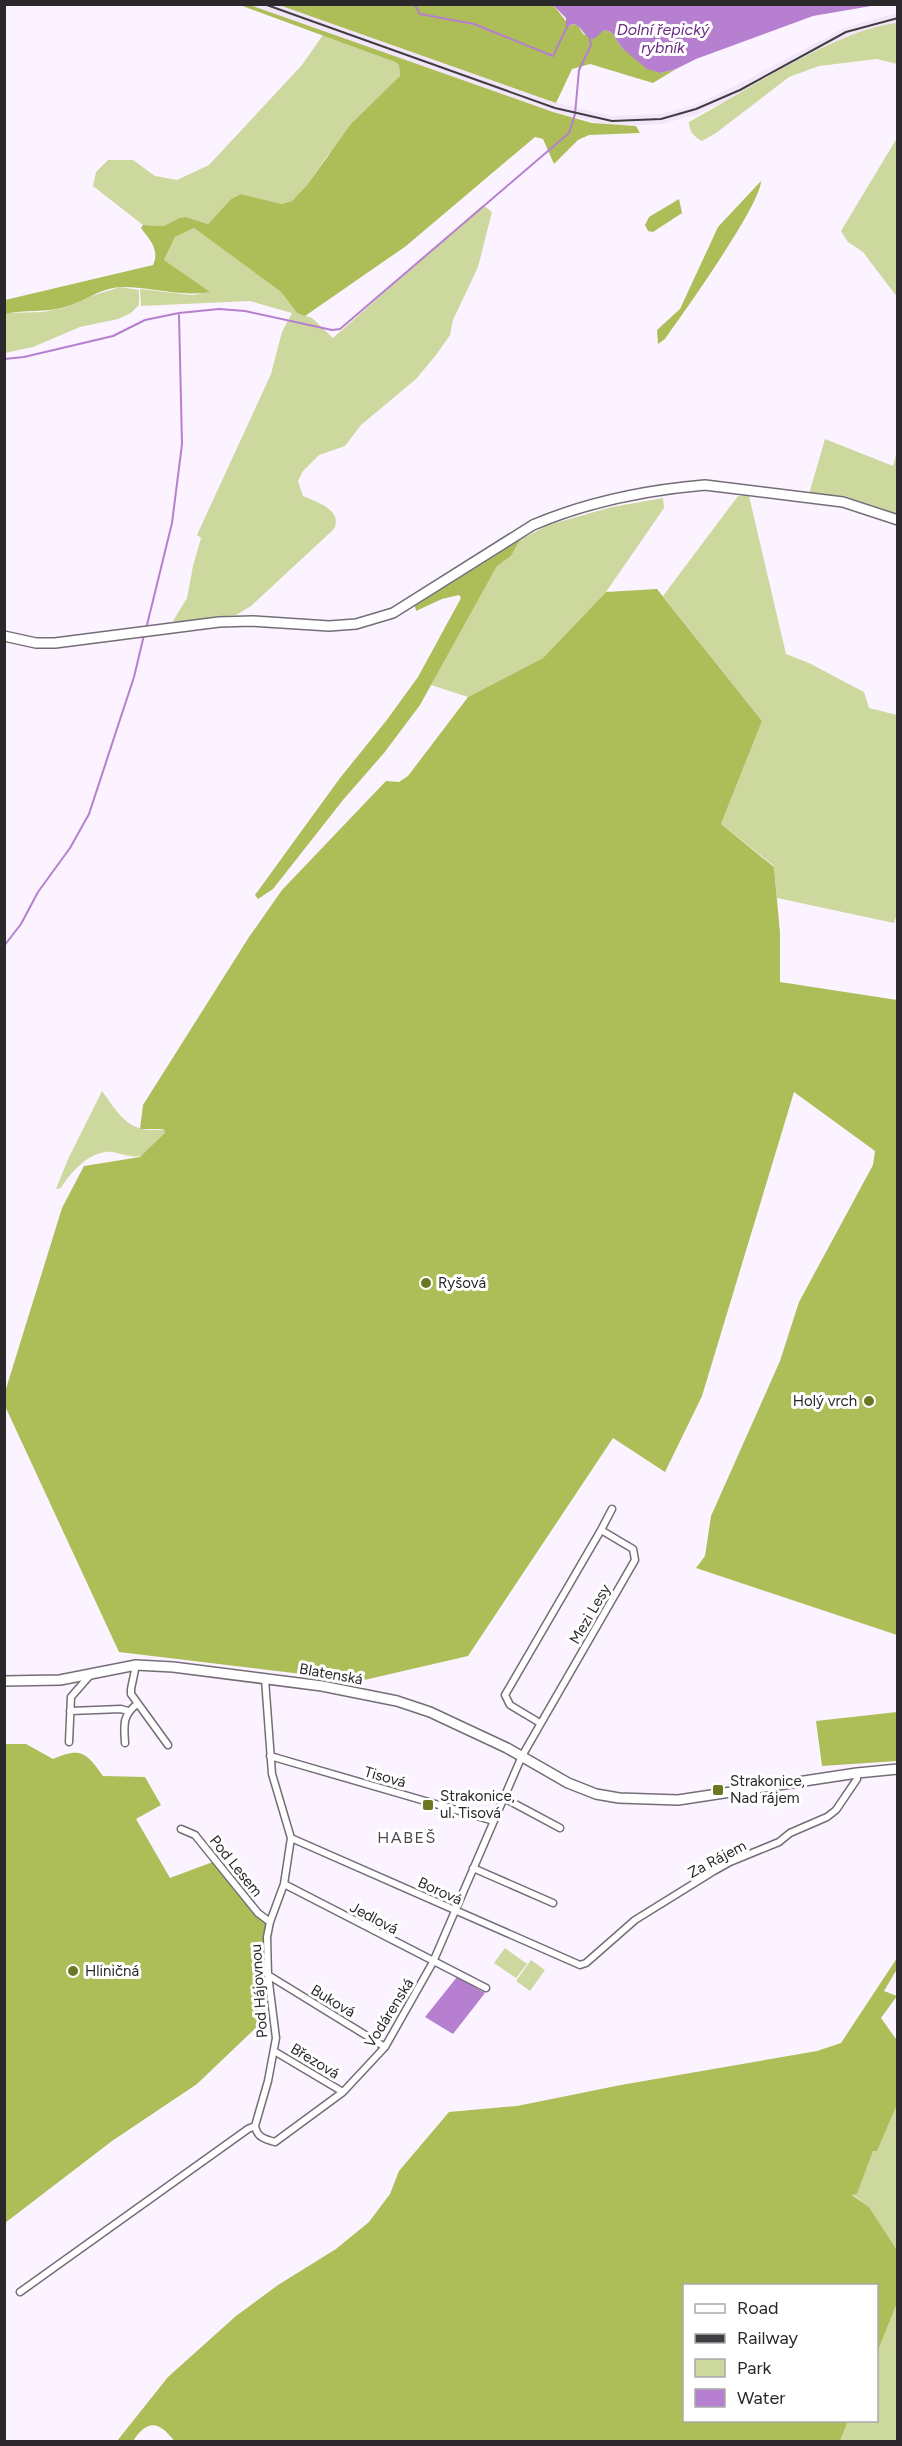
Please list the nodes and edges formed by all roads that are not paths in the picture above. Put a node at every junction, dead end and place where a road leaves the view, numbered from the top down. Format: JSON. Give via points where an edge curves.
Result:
{"nodes":[{"id":1,"x":897,"y":520,"type":"edge"},
{"id":2,"x":4,"y":636,"type":"edge"},
{"id":3,"x":612,"y":1509,"type":"dead end"},
{"id":4,"x":601,"y":1530,"type":"junction"},
{"id":5,"x":136,"y":1665,"type":"junction"},
{"id":6,"x":93,"y":1673,"type":"junction"},
{"id":7,"x":265,"y":1678,"type":"junction"},
{"id":8,"x":4,"y":1681,"type":"edge"},
{"id":9,"x":137,"y":1704,"type":"junction"},
{"id":10,"x":70,"y":1711,"type":"junction"},
{"id":11,"x":128,"y":1711,"type":"junction"},
{"id":12,"x":540,"y":1723,"type":"junction"},
{"id":13,"x":69,"y":1742,"type":"dead end"},
{"id":14,"x":125,"y":1743,"type":"dead end"},
{"id":15,"x":168,"y":1745,"type":"dead end"},
{"id":16,"x":270,"y":1756,"type":"junction"},
{"id":17,"x":522,"y":1756,"type":"junction"},
{"id":18,"x":897,"y":1769,"type":"edge"},
{"id":19,"x":857,"y":1773,"type":"junction"},
{"id":20,"x":504,"y":1798,"type":"junction"},
{"id":21,"x":494,"y":1821,"type":"junction"},
{"id":22,"x":561,"y":1828,"type":"dead end"},
{"id":23,"x":181,"y":1829,"type":"dead end"},
{"id":24,"x":291,"y":1838,"type":"junction"},
{"id":25,"x":473,"y":1868,"type":"junction"},
{"id":26,"x":284,"y":1884,"type":"junction"},
{"id":27,"x":553,"y":1903,"type":"dead end"},
{"id":28,"x":455,"y":1911,"type":"junction"},
{"id":29,"x":270,"y":1922,"type":"junction"},
{"id":30,"x":433,"y":1962,"type":"junction"},
{"id":31,"x":580,"y":1965,"type":"joint"},
{"id":32,"x":268,"y":1975,"type":"junction"},
{"id":33,"x":486,"y":1988,"type":"dead end"},
{"id":34,"x":386,"y":2047,"type":"junction"},
{"id":35,"x":274,"y":2051,"type":"junction"},
{"id":36,"x":343,"y":2092,"type":"junction"},
{"id":37,"x":255,"y":2126,"type":"junction"},
{"id":38,"x":20,"y":2292,"type":"dead end"}],
"edges":[{"from":1,"to":2,"type":"street","via":[[843,502],[705,485],[684,487],[606,500],[533,525],[393,613],[356,624],[219,622],[55,643]]},
{"from":3,"to":4,"type":"street"},
{"from":4,"to":12,"type":"street","name":"Mezi Lesy","via":[[633,1549],[635,1560]]},
{"from":4,"to":12,"type":"street","via":[[505,1695],[510,1705]]},
{"from":5,"to":6,"type":"street","name":"Blatenská"},
{"from":5,"to":7,"type":"street","name":"Blatenská"},
{"from":5,"to":9,"type":"street","via":[[131,1689]]},
{"from":6,"to":8,"type":"street","name":"Blatenská","via":[[60,1680]]},
{"from":6,"to":10,"type":"street","via":[[71,1697]]},
{"from":7,"to":16,"type":"street","name":"Pod Hájovnou"},
{"from":7,"to":17,"type":"street","name":"Blatenská","via":[[397,1701],[430,1712]]},
{"from":9,"to":11,"type":"street"},
{"from":9,"to":15,"type":"street"},
{"from":10,"to":11,"type":"street"},
{"from":10,"to":13,"type":"street"},
{"from":11,"to":14,"type":"street","via":[[124,1719]]},
{"from":12,"to":17,"type":"street","name":"Mezi Lesy"},
{"from":16,"to":21,"type":"street","name":"Tisová"},
{"from":16,"to":24,"type":"street","name":"Pod Hájovnou"},
{"from":17,"to":19,"type":"street","name":"Blatenská","via":[[568,1783],[619,1798],[678,1800]]},
{"from":17,"to":20,"type":"street","name":"Vodárenská"},
{"from":18,"to":19,"type":"street","name":"Blatenská"},
{"from":19,"to":31,"type":"street","name":"Za Rájem","via":[[857,1779],[827,1818],[714,1871],[635,1920]]},
{"from":20,"to":21,"type":"street","name":"Vodárenská"},
{"from":20,"to":22,"type":"street"},
{"from":21,"to":25,"type":"street","name":"Vodárenská"},
{"from":23,"to":29,"type":"street","name":"Pod Lesem","via":[[195,1835],[258,1913]]},
{"from":24,"to":26,"type":"street","name":"Pod Hájovnou"},
{"from":24,"to":28,"type":"street","name":"Borová"},
{"from":25,"to":27,"type":"street"},
{"from":25,"to":28,"type":"street","name":"Vodárenská"},
{"from":26,"to":29,"type":"street","name":"Pod Hájovnou"},
{"from":26,"to":30,"type":"street","name":"Jedlová"},
{"from":28,"to":30,"type":"street","name":"Vodárenská"},
{"from":28,"to":31,"type":"street","name":"Borová"},
{"from":29,"to":32,"type":"street","name":"Pod Hájovnou"},
{"from":30,"to":33,"type":"street","name":"Jedlová"},
{"from":30,"to":34,"type":"street","name":"Vodárenská"},
{"from":32,"to":34,"type":"street","name":"Buková"},
{"from":32,"to":35,"type":"street","name":"Pod Hájovnou","via":[[276,2038]]},
{"from":34,"to":36,"type":"street","name":"Vodárenská"},
{"from":35,"to":36,"type":"street","name":"Březová"},
{"from":35,"to":37,"type":"street","name":"Pod Hájovnou"},
{"from":36,"to":37,"type":"street","name":"Vodárenská","via":[[274,2142],[256,2133]]},
{"from":37,"to":38,"type":"street"}]}
